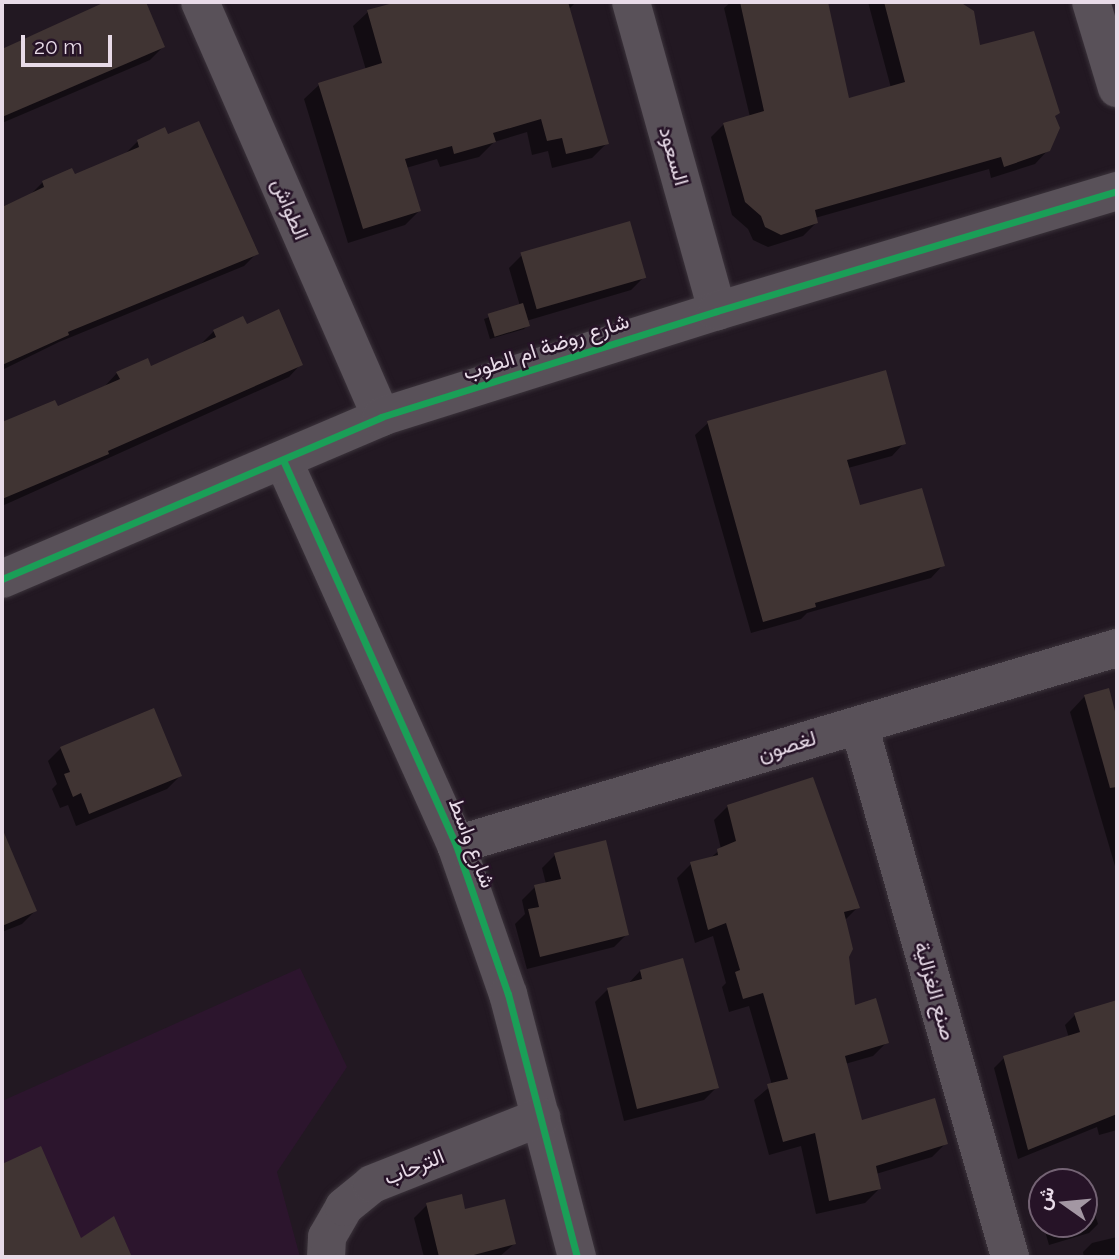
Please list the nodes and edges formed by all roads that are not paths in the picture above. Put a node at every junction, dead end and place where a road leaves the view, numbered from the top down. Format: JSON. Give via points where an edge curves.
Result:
{"nodes":[{"id":1,"x":200,"y":2,"type":"edge"},
{"id":2,"x":631,"y":2,"type":"edge"},
{"id":3,"x":1091,"y":2,"type":"edge"},
{"id":4,"x":1117,"y":88,"type":"edge"},
{"id":5,"x":1117,"y":191,"type":"edge"},
{"id":6,"x":718,"y":311,"type":"junction"},
{"id":7,"x":380,"y":417,"type":"junction"},
{"id":8,"x":284,"y":460,"type":"junction"},
{"id":9,"x":2,"y":579,"type":"edge"},
{"id":10,"x":1117,"y":648,"type":"edge"},
{"id":11,"x":859,"y":724,"type":"junction"},
{"id":12,"x":456,"y":845,"type":"junction"},
{"id":13,"x":541,"y":1117,"type":"junction"},
{"id":14,"x":326,"y":1257,"type":"edge"},
{"id":15,"x":577,"y":1257,"type":"edge"},
{"id":16,"x":1010,"y":1257,"type":"edge"}],
"edges":[{"from":1,"to":7,"type":"street","name":"الطواش"},
{"from":2,"to":6,"type":"street","name":"السعود"},
{"from":3,"to":4,"type":"street"},
{"from":5,"to":6,"type":"street","name":"شارع روضة ام الطوب"},
{"from":6,"to":7,"type":"street","name":"شارع روضة ام الطوب"},
{"from":7,"to":8,"type":"street","name":"شارع روضة ام الطوب"},
{"from":8,"to":9,"type":"street","name":"شارع روضة ام الطوب"},
{"from":8,"to":12,"type":"street","name":"شارع واسط"},
{"from":10,"to":11,"type":"street","name":"لغصون"},
{"from":11,"to":12,"type":"street","name":"لغصون"},
{"from":11,"to":16,"type":"street","name":"صنع الغزالية"},
{"from":12,"to":13,"type":"street","name":"شارع واسط","via":[[508,995]]},
{"from":13,"to":14,"type":"street","name":"الترحاب","via":[[372,1184],[344,1207],[327,1237]]},
{"from":13,"to":15,"type":"street","name":"شارع واسط"}]}
